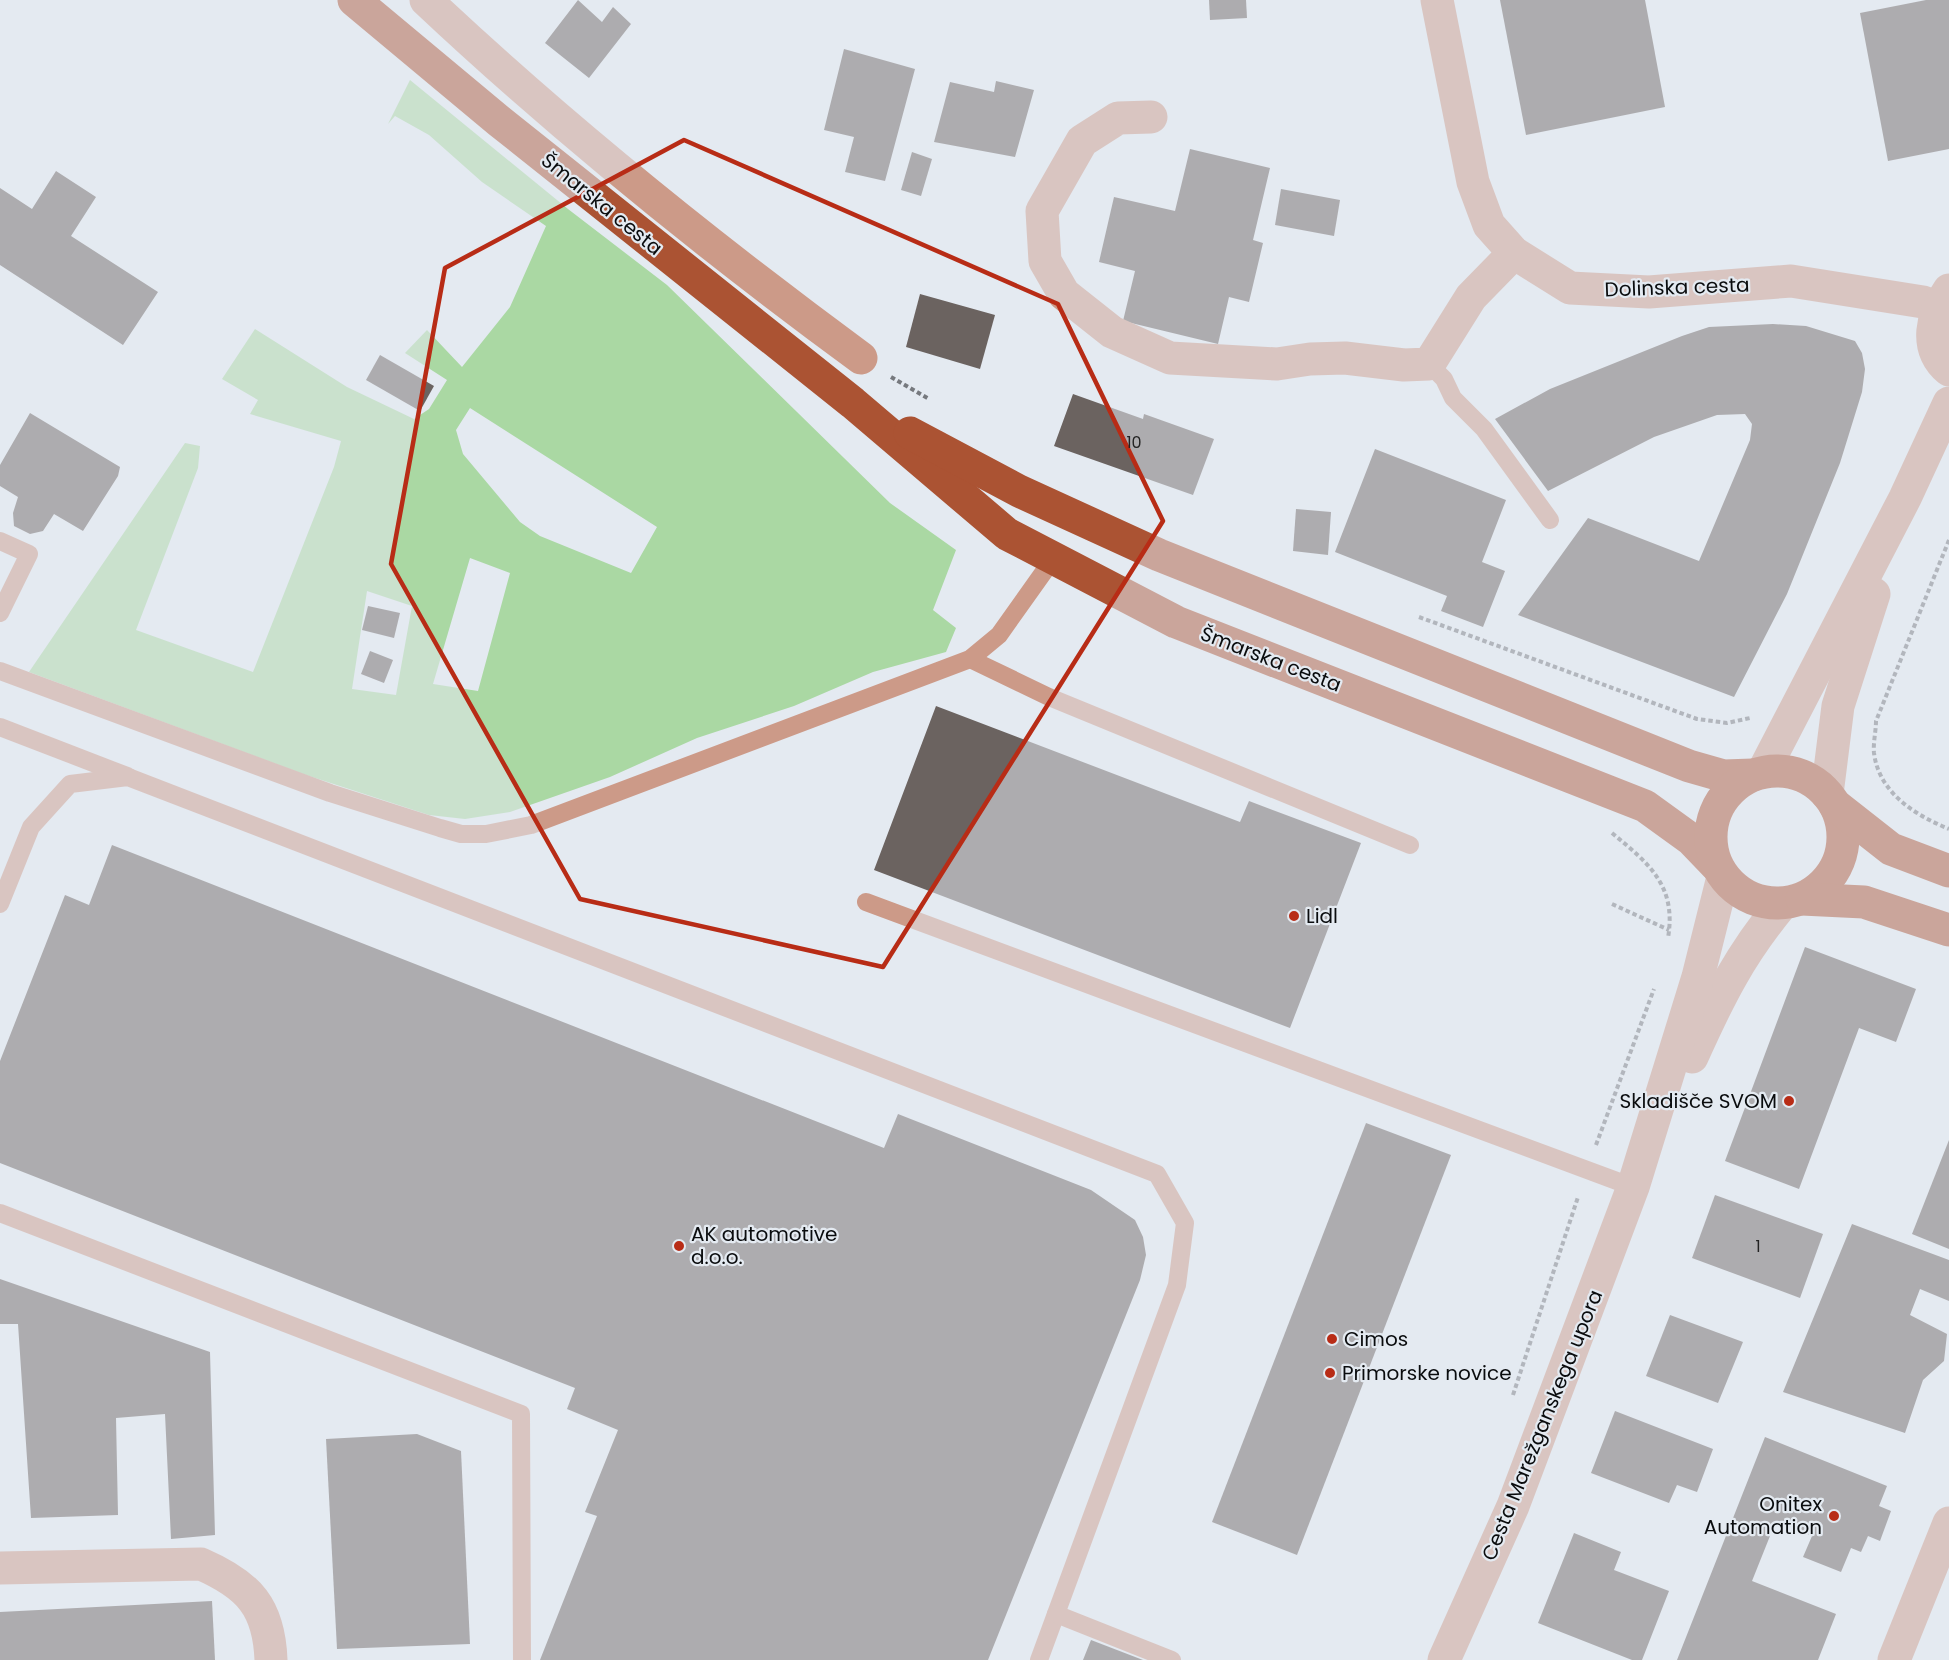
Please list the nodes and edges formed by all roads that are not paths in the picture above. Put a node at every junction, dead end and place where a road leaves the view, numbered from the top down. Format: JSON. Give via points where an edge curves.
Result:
{"nodes":[{"id":1,"x":354,"y":0,"type":"edge"},
{"id":2,"x":426,"y":0,"type":"edge"},
{"id":3,"x":1437,"y":0,"type":"edge"},
{"id":4,"x":1151,"y":117,"type":"dead end"},
{"id":5,"x":1514,"y":253,"type":"junction"},
{"id":6,"x":1943,"y":299,"type":"edge"},
{"id":7,"x":861,"y":358,"type":"road end"},
{"id":8,"x":1429,"y":364,"type":"junction"},
{"id":9,"x":1949,"y":370,"type":"edge"},
{"id":10,"x":853,"y":403,"type":"junction"},
{"id":11,"x":1949,"y":403,"type":"edge"},
{"id":12,"x":1905,"y":498,"type":"junction"},
{"id":13,"x":1550,"y":520,"type":"dead end"},
{"id":14,"x":0,"y":541,"type":"edge"},
{"id":15,"x":1053,"y":559,"type":"junction"},
{"id":16,"x":0,"y":613,"type":"edge"},
{"id":17,"x":970,"y":659,"type":"junction"},
{"id":18,"x":0,"y":671,"type":"edge"},
{"id":19,"x":0,"y":727,"type":"edge"},
{"id":20,"x":1758,"y":774,"type":"junction"},
{"id":21,"x":128,"y":777,"type":"junction"},
{"id":22,"x":1831,"y":800,"type":"junction"},
{"id":23,"x":1410,"y":845,"type":"dead end"},
{"id":24,"x":1719,"y":871,"type":"junction"},
{"id":25,"x":1949,"y":871,"type":"edge"},
{"id":26,"x":866,"y":902,"type":"dead end"},
{"id":27,"x":1792,"y":902,"type":"junction"},
{"id":28,"x":0,"y":904,"type":"edge"},
{"id":29,"x":1949,"y":930,"type":"edge"},
{"id":30,"x":1632,"y":1187,"type":"junction"},
{"id":31,"x":0,"y":1213,"type":"edge"},
{"id":32,"x":1949,"y":1523,"type":"edge"},
{"id":33,"x":0,"y":1568,"type":"edge"},
{"id":34,"x":1056,"y":1614,"type":"junction"},
{"id":35,"x":271,"y":1660,"type":"edge"},
{"id":36,"x":522,"y":1660,"type":"edge"},
{"id":37,"x":1039,"y":1660,"type":"edge"},
{"id":38,"x":1172,"y":1660,"type":"edge"},
{"id":39,"x":1444,"y":1660,"type":"edge"},
{"id":40,"x":1894,"y":1660,"type":"edge"}],
"edges":[{"from":1,"to":10,"type":"main road","name":"Šmarska cesta"},
{"from":2,"to":7,"type":"street","via":[[472,44],[681,219]]},
{"from":3,"to":5,"type":"street","name":"Dolinska cesta","via":[[1473,182],[1489,225]]},
{"from":4,"to":8,"type":"street","via":[[1118,118],[1082,141],[1042,211],[1045,261],[1064,294],[1112,332],[1170,358],[1277,364],[1345,358]]},
{"from":5,"to":6,"type":"street","name":"Dolinska cesta","via":[[1570,288],[1649,292],[1791,281],[1923,302]]},
{"from":5,"to":8,"type":"street","via":[[1471,297]]},
{"from":6,"to":9,"type":"street","name":"Dolinska cesta","via":[[1931,328],[1935,348]]},
{"from":8,"to":13,"type":"lane","via":[[1444,379],[1453,398],[1484,429]]},
{"from":10,"to":15,"type":"main road","name":"Šmarska cesta","via":[[1007,534]]},
{"from":10,"to":20,"type":"main road","name":"Šmarska cesta","via":[[1018,491],[1159,555],[1689,766],[1724,776]]},
{"from":11,"to":12,"type":"street"},
{"from":12,"to":20,"type":"street"},
{"from":12,"to":22,"type":"street","via":[[1838,706]]},
{"from":14,"to":16,"type":"lane","via":[[29,554]]},
{"from":15,"to":17,"type":"lane","via":[[999,634]]},
{"from":15,"to":24,"type":"main road","name":"Šmarska cesta","via":[[1176,622],[1645,806],[1692,840]]},
{"from":17,"to":18,"type":"lane","via":[[531,825],[486,834],[461,834],[330,794]]},
{"from":17,"to":23,"type":"lane","via":[[1049,697]]},
{"from":19,"to":21,"type":"lane"},
{"from":20,"to":22,"type":"main road","via":[[1798,774],[1816,784]]},
{"from":20,"to":24,"type":"main road","via":[[1734,786],[1720,802],[1712,822],[1710,844]]},
{"from":21,"to":28,"type":"lane","via":[[70,784],[31,827]]},
{"from":21,"to":34,"type":"lane","via":[[1157,1174],[1185,1223],[1178,1285]]},
{"from":22,"to":25,"type":"main road","via":[[1891,849]]},
{"from":22,"to":27,"type":"main road","via":[[1842,827],[1842,849],[1835,870],[1820,887]]},
{"from":24,"to":27,"type":"main road","via":[[1734,890],[1749,898],[1765,903]]},
{"from":24,"to":30,"type":"street","name":"Cesta Marežganskega upora","via":[[1698,977]]},
{"from":26,"to":30,"type":"lane"},
{"from":27,"to":29,"type":"main road","via":[[1864,902]]},
{"from":27,"to":30,"type":"street","name":"Cesta Marežganskega upora","via":[[1751,942],[1724,985]]},
{"from":30,"to":39,"type":"street","name":"Cesta Marežganskega upora","via":[[1513,1506]]},
{"from":31,"to":36,"type":"lane","via":[[521,1414]]},
{"from":32,"to":40,"type":"street"},
{"from":33,"to":35,"type":"street","via":[[201,1564],[249,1593],[265,1616]]},
{"from":34,"to":37,"type":"lane"},
{"from":34,"to":38,"type":"lane"}]}
